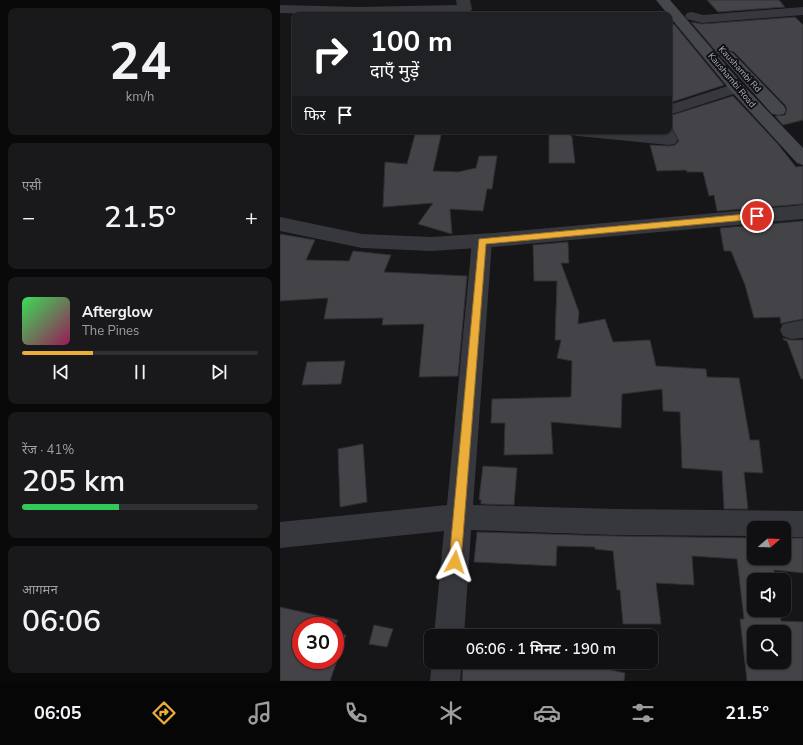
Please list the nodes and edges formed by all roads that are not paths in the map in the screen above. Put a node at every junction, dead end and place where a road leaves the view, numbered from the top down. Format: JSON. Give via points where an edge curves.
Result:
{"nodes":[{"id":1,"x":463,"y":0,"type":"edge"},
{"id":2,"x":663,"y":0,"type":"edge"},
{"id":3,"x":678,"y":0,"type":"edge"},
{"id":4,"x":280,"y":9,"type":"edge"},
{"id":5,"x":803,"y":11,"type":"edge"},
{"id":6,"x":444,"y":12,"type":"edge"},
{"id":7,"x":692,"y":16,"type":"junction"},
{"id":8,"x":737,"y":88,"type":"junction"},
{"id":9,"x":672,"y":109,"type":"edge"},
{"id":10,"x":787,"y":120,"type":"dead end"},
{"id":11,"x":608,"y":134,"type":"edge"},
{"id":12,"x":666,"y":134,"type":"edge"},
{"id":13,"x":803,"y":159,"type":"edge"},
{"id":14,"x":803,"y":212,"type":"edge"},
{"id":15,"x":280,"y":224,"type":"edge"},
{"id":16,"x":482,"y":241,"type":"junction"},
{"id":17,"x":459,"y":517,"type":"junction"},
{"id":18,"x":803,"y":524,"type":"edge"},
{"id":19,"x":280,"y":535,"type":"edge"},
{"id":20,"x":450,"y":629,"type":"edge"},
{"id":21,"x":446,"y":669,"type":"edge"},
{"id":22,"x":445,"y":681,"type":"edge"}],
"edges":[{"from":1,"to":6,"type":"street","via":[[465,9]]},
{"from":2,"to":8,"type":"main road","name":"Kaushambi Road"},
{"from":3,"to":7,"type":"main road","name":"Kaushambi Rd"},
{"from":4,"to":6,"type":"street"},
{"from":5,"to":7,"type":"street","via":[[702,19]]},
{"from":7,"to":10,"type":"main road","name":"Kaushambi Rd"},
{"from":8,"to":9,"type":"street"},
{"from":8,"to":13,"type":"main road","name":"Kaushambi Road"},
{"from":11,"to":12,"type":"street","via":[[669,140]]},
{"from":14,"to":16,"type":"street"},
{"from":15,"to":16,"type":"street","via":[[362,241],[431,244]]},
{"from":16,"to":17,"type":"street"},
{"from":17,"to":18,"type":"street"},
{"from":17,"to":19,"type":"street"},
{"from":17,"to":20,"type":"street"},
{"from":21,"to":22,"type":"street"}]}
